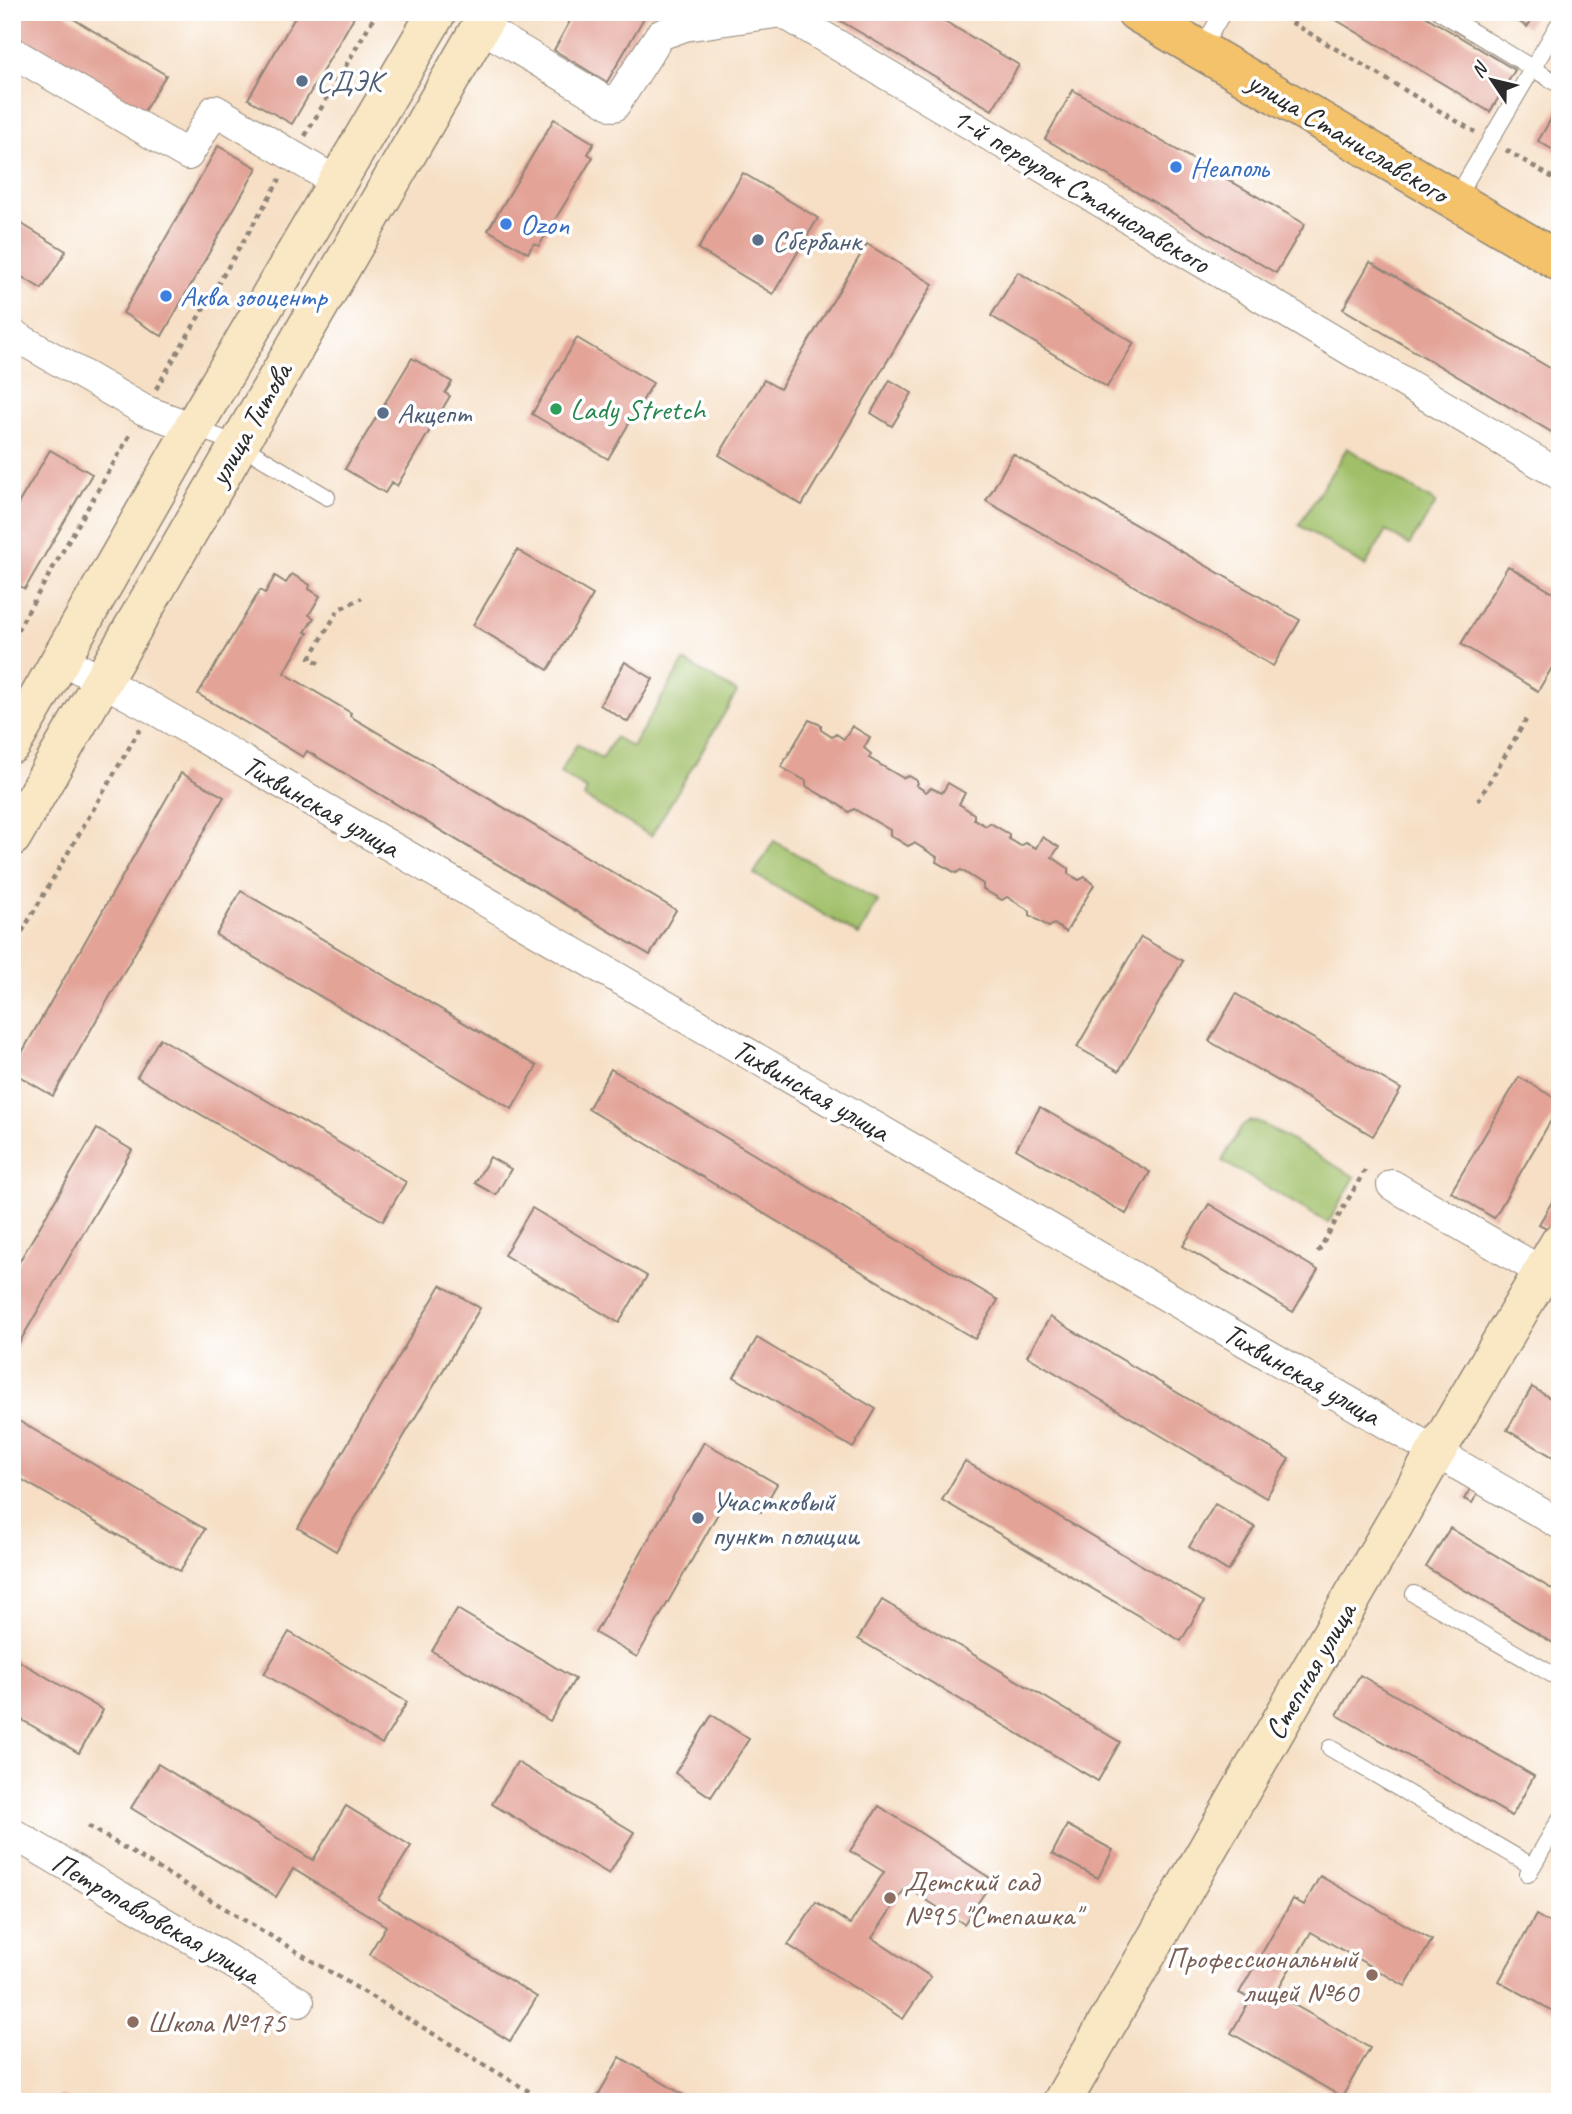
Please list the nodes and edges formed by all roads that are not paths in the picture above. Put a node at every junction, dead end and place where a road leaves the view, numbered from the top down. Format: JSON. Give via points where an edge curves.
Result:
{"nodes":[{"id":1,"x":437,"y":12,"type":"edge"},
{"id":2,"x":1136,"y":12,"type":"edge"},
{"id":3,"x":1223,"y":12,"type":"edge"},
{"id":4,"x":1440,"y":12,"type":"edge"},
{"id":5,"x":485,"y":19,"type":"edge"},
{"id":6,"x":1560,"y":22,"type":"edge"},
{"id":7,"x":1201,"y":50,"type":"junction"},
{"id":8,"x":12,"y":52,"type":"edge"},
{"id":9,"x":1532,"y":69,"type":"junction"},
{"id":10,"x":1560,"y":85,"type":"edge"},
{"id":11,"x":337,"y":182,"type":"junction"},
{"id":12,"x":1455,"y":200,"type":"junction"},
{"id":13,"x":1560,"y":262,"type":"edge"},
{"id":14,"x":12,"y":334,"type":"edge"},
{"id":15,"x":193,"y":428,"type":"junction"},
{"id":16,"x":238,"y":444,"type":"junction"},
{"id":17,"x":1560,"y":475,"type":"edge"},
{"id":18,"x":327,"y":497,"type":"dead end"},
{"id":19,"x":61,"y":659,"type":"junction"},
{"id":20,"x":101,"y":681,"type":"junction"},
{"id":21,"x":12,"y":744,"type":"edge"},
{"id":22,"x":12,"y":837,"type":"edge"},
{"id":23,"x":1392,"y":1185,"type":"dead end"},
{"id":24,"x":1551,"y":1257,"type":"edge"},
{"id":25,"x":1436,"y":1451,"type":"junction"},
{"id":26,"x":1560,"y":1524,"type":"edge"},
{"id":27,"x":1414,"y":1594,"type":"dead end"},
{"id":28,"x":1560,"y":1679,"type":"edge"},
{"id":29,"x":1330,"y":1748,"type":"dead end"},
{"id":30,"x":1560,"y":1819,"type":"edge"},
{"id":31,"x":12,"y":1833,"type":"edge"},
{"id":32,"x":299,"y":2002,"type":"dead end"},
{"id":33,"x":1062,"y":2102,"type":"edge"}],
"edges":[{"from":1,"to":11,"type":"main road","name":"улица Титова"},
{"from":2,"to":7,"type":"main road","name":"улица Станиславского"},
{"from":3,"to":7,"type":"lane"},
{"from":4,"to":9,"type":"lane"},
{"from":5,"to":16,"type":"main road","name":"улица Титова"},
{"from":5,"to":17,"type":"street","name":"1-й переулок Станиславского","via":[[614,106],[660,35],[685,26],[782,12]]},
{"from":6,"to":9,"type":"lane"},
{"from":7,"to":12,"type":"main road","name":"улица Станиславского"},
{"from":8,"to":11,"type":"street","via":[[188,155],[215,110]]},
{"from":9,"to":10,"type":"lane"},
{"from":9,"to":12,"type":"lane"},
{"from":11,"to":15,"type":"main road","name":"улица Титова"},
{"from":12,"to":13,"type":"main road","name":"улица Станиславского"},
{"from":14,"to":15,"type":"street","via":[[144,410]]},
{"from":15,"to":16,"type":"lane"},
{"from":15,"to":19,"type":"main road","name":"улица Титова"},
{"from":16,"to":18,"type":"lane"},
{"from":16,"to":20,"type":"main road","name":"улица Титова"},
{"from":19,"to":20,"type":"street","name":"Тихвинская улица"},
{"from":19,"to":21,"type":"main road","name":"улица Титова"},
{"from":20,"to":22,"type":"main road","name":"улица Титова"},
{"from":20,"to":25,"type":"street","name":"Тихвинская улица"},
{"from":23,"to":24,"type":"street"},
{"from":24,"to":25,"type":"main road","name":"Степная улица"},
{"from":25,"to":26,"type":"street","name":"Тихвинская улица"},
{"from":25,"to":33,"type":"main road","name":"Степная улица"},
{"from":27,"to":28,"type":"lane"},
{"from":29,"to":30,"type":"lane","via":[[1530,1870]]},
{"from":31,"to":32,"type":"street","name":"Петропавловская улица"}]}
